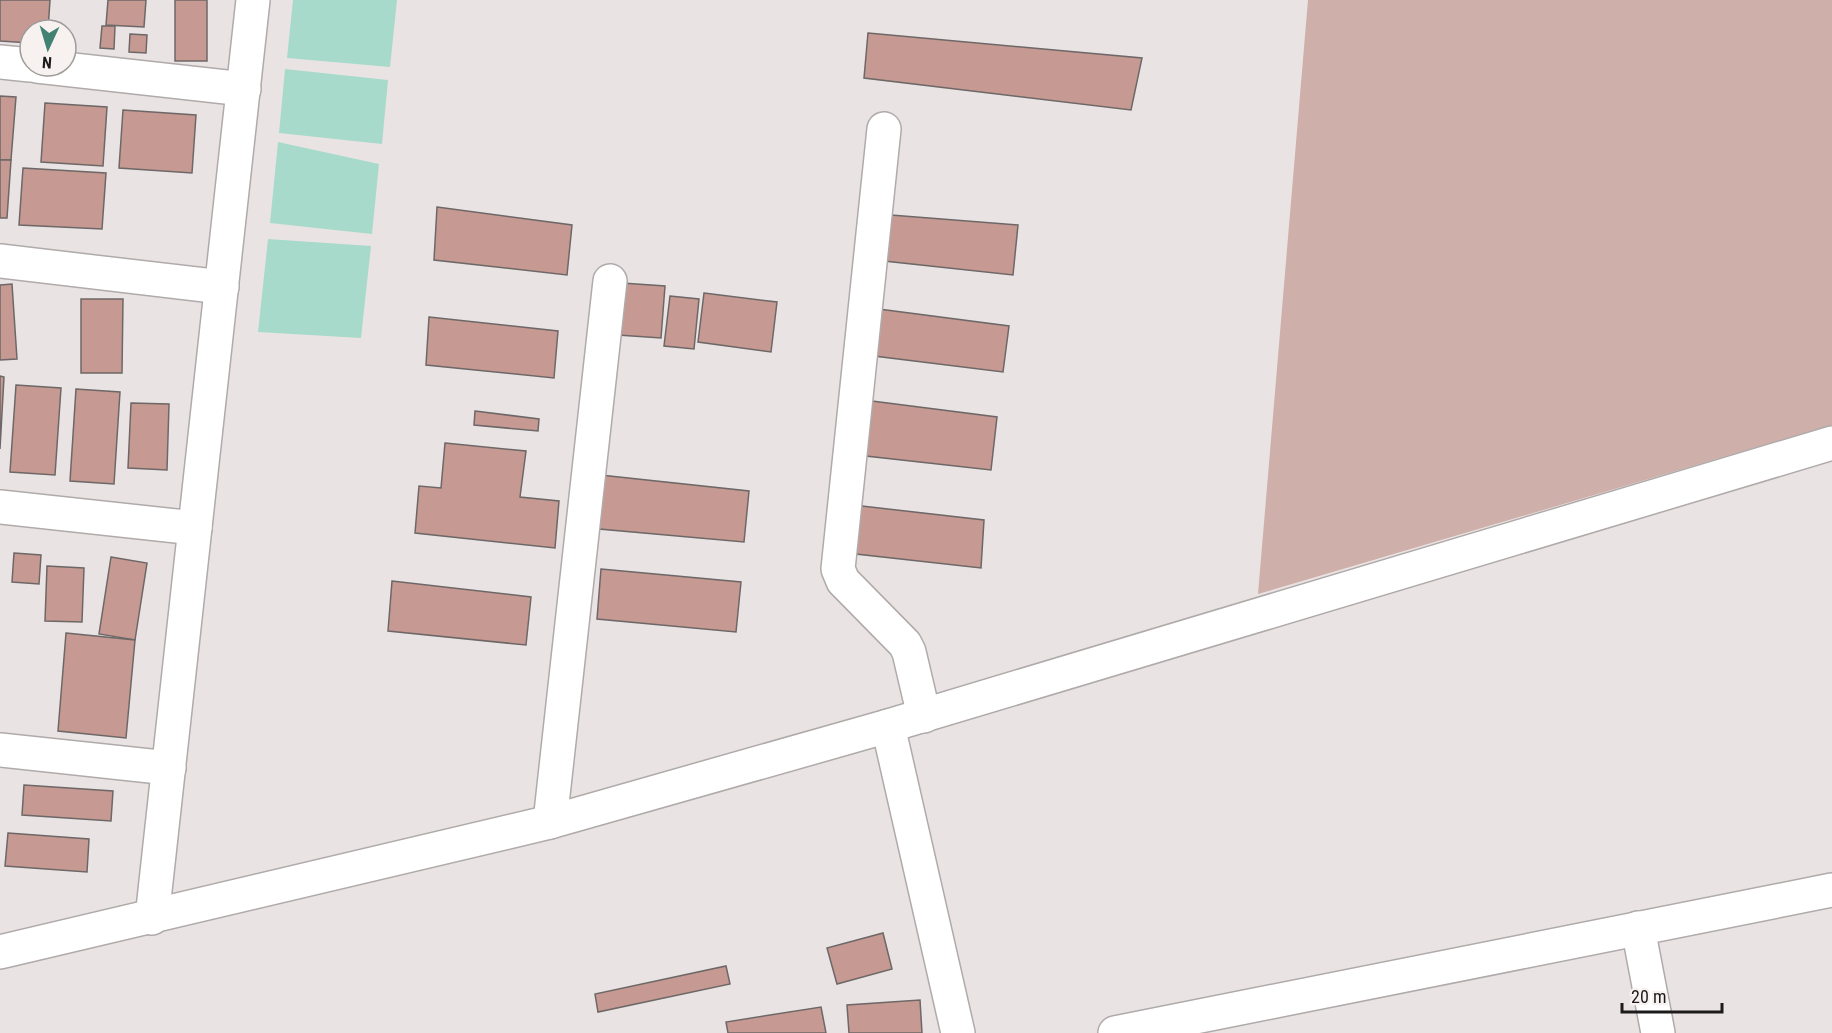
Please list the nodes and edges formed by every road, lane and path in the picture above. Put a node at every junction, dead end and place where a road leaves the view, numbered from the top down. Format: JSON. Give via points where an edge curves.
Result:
{"nodes":[{"id":1,"x":253,"y":0,"type":"edge"},
{"id":2,"x":0,"y":62,"type":"edge"},
{"id":3,"x":18,"y":64,"type":"edge"},
{"id":4,"x":78,"y":71,"type":"edge"},
{"id":5,"x":244,"y":89,"type":"junction"},
{"id":6,"x":884,"y":129,"type":"dead end"},
{"id":7,"x":0,"y":261,"type":"edge"},
{"id":8,"x":610,"y":281,"type":"dead end"},
{"id":9,"x":222,"y":287,"type":"junction"},
{"id":10,"x":1832,"y":443,"type":"edge"},
{"id":11,"x":0,"y":507,"type":"edge"},
{"id":12,"x":195,"y":528,"type":"junction"},
{"id":13,"x":924,"y":716,"type":"junction"},
{"id":14,"x":888,"y":726,"type":"junction"},
{"id":15,"x":0,"y":750,"type":"edge"},
{"id":16,"x":169,"y":768,"type":"junction"},
{"id":17,"x":550,"y":822,"type":"junction"},
{"id":18,"x":1832,"y":890,"type":"edge"},
{"id":19,"x":152,"y":918,"type":"junction"},
{"id":20,"x":1638,"y":928,"type":"junction"},
{"id":21,"x":0,"y":952,"type":"edge"},
{"id":22,"x":958,"y":1033,"type":"edge"},
{"id":23,"x":1115,"y":1033,"type":"edge"},
{"id":24,"x":1658,"y":1033,"type":"edge"}],
"edges":[{"from":1,"to":5,"type":"street"},
{"from":2,"to":3,"type":"street"},
{"from":4,"to":5,"type":"street"},
{"from":5,"to":9,"type":"street"},
{"from":6,"to":13,"type":"street","via":[[838,569],[843,582],[905,644]]},
{"from":7,"to":9,"type":"street"},
{"from":8,"to":17,"type":"street"},
{"from":9,"to":12,"type":"street"},
{"from":10,"to":13,"type":"street"},
{"from":11,"to":12,"type":"street"},
{"from":12,"to":16,"type":"street"},
{"from":13,"to":14,"type":"street"},
{"from":14,"to":17,"type":"street"},
{"from":14,"to":22,"type":"street"},
{"from":15,"to":16,"type":"street"},
{"from":16,"to":19,"type":"street"},
{"from":17,"to":19,"type":"street"},
{"from":18,"to":20,"type":"street"},
{"from":19,"to":21,"type":"street"},
{"from":20,"to":23,"type":"street"},
{"from":20,"to":24,"type":"street"}]}
